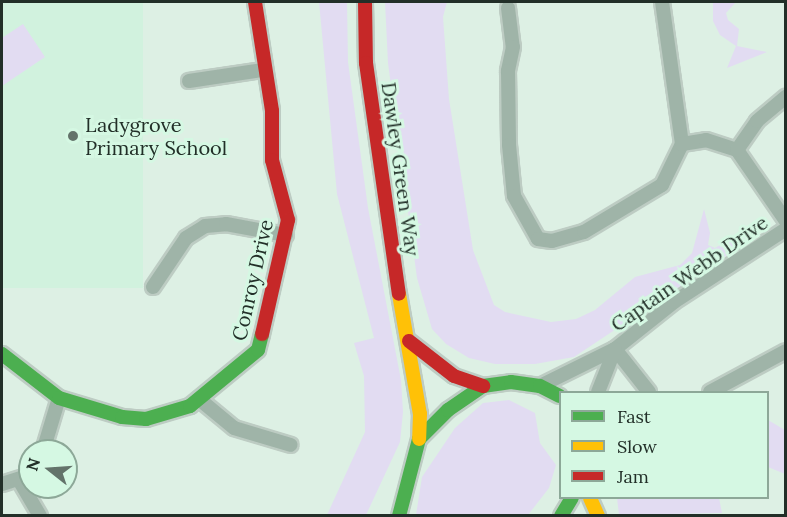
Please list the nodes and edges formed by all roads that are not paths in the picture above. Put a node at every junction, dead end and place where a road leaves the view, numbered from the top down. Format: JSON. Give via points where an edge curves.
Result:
{"nodes":[{"id":1,"x":255,"y":2,"type":"edge"},
{"id":2,"x":365,"y":2,"type":"edge"},
{"id":3,"x":662,"y":2,"type":"edge"},
{"id":4,"x":508,"y":8,"type":"dead end"},
{"id":5,"x":263,"y":70,"type":"junction"},
{"id":6,"x":189,"y":81,"type":"dead end"},
{"id":7,"x":786,"y":97,"type":"edge"},
{"id":8,"x":682,"y":144,"type":"junction"},
{"id":9,"x":737,"y":150,"type":"junction"},
{"id":10,"x":786,"y":221,"type":"edge"},
{"id":11,"x":786,"y":229,"type":"edge"},
{"id":12,"x":286,"y":234,"type":"junction"},
{"id":13,"x":153,"y":287,"type":"dead end"},
{"id":14,"x":410,"y":341,"type":"junction"},
{"id":15,"x":615,"y":348,"type":"junction"},
{"id":16,"x":786,"y":351,"type":"edge"},
{"id":17,"x":2,"y":354,"type":"edge"},
{"id":18,"x":483,"y":386,"type":"junction"},
{"id":19,"x":540,"y":386,"type":"junction"},
{"id":20,"x":599,"y":391,"type":"edge"},
{"id":21,"x":647,"y":391,"type":"edge"},
{"id":22,"x":714,"y":391,"type":"edge"},
{"id":23,"x":559,"y":395,"type":"edge"},
{"id":24,"x":59,"y":398,"type":"junction"},
{"id":25,"x":199,"y":399,"type":"junction"},
{"id":26,"x":47,"y":439,"type":"edge"},
{"id":27,"x":419,"y":439,"type":"junction"},
{"id":28,"x":291,"y":444,"type":"dead end"},
{"id":29,"x":18,"y":479,"type":"edge"},
{"id":30,"x":2,"y":484,"type":"edge"},
{"id":31,"x":33,"y":499,"type":"edge"},
{"id":32,"x":571,"y":499,"type":"edge"},
{"id":33,"x":590,"y":499,"type":"edge"},
{"id":34,"x":396,"y":512,"type":"edge"},
{"id":35,"x":40,"y":516,"type":"edge"},
{"id":36,"x":561,"y":516,"type":"edge"},
{"id":37,"x":598,"y":516,"type":"edge"}],
"edges":[{"from":1,"to":5,"type":"main road","name":"Conroy Drive"},
{"from":2,"to":14,"type":"main road","name":"Dawley Green Way","via":[[366,63],[387,224]]},
{"from":3,"to":8,"type":"street"},
{"from":4,"to":8,"type":"street","via":[[513,47],[508,71],[514,196],[538,239],[552,242],[584,232],[662,185]]},
{"from":5,"to":6,"type":"street"},
{"from":5,"to":12,"type":"main road","name":"Conroy Drive","via":[[272,111],[272,160],[286,207]]},
{"from":7,"to":9,"type":"street","via":[[757,121]]},
{"from":8,"to":9,"type":"street","via":[[706,140]]},
{"from":9,"to":10,"type":"street"},
{"from":11,"to":15,"type":"street","name":"Captain Webb Drive","via":[[674,302]]},
{"from":12,"to":13,"type":"street","via":[[226,224],[205,226],[186,238]]},
{"from":12,"to":25,"type":"main road","name":"Conroy Drive","via":[[258,350]]},
{"from":14,"to":18,"type":"main road","via":[[454,376]]},
{"from":14,"to":27,"type":"main road","name":"Dawley Green Way","via":[[420,414]]},
{"from":15,"to":19,"type":"street","name":"Captain Webb Drive"},
{"from":15,"to":20,"type":"street","name":"Captain Webb Drive"},
{"from":15,"to":21,"type":"street"},
{"from":16,"to":22,"type":"street"},
{"from":17,"to":24,"type":"main road","name":"Conroy Drive"},
{"from":18,"to":19,"type":"main road","via":[[511,382]]},
{"from":18,"to":27,"type":"main road","via":[[448,410]]},
{"from":19,"to":23,"type":"main road"},
{"from":24,"to":25,"type":"main road","name":"Conroy Drive","via":[[122,417],[146,419],[180,411]]},
{"from":24,"to":26,"type":"street"},
{"from":25,"to":28,"type":"street","via":[[234,428]]},
{"from":27,"to":34,"type":"main road"},
{"from":29,"to":30,"type":"street"},
{"from":31,"to":35,"type":"street"},
{"from":32,"to":36,"type":"main road"},
{"from":33,"to":37,"type":"main road"}]}
